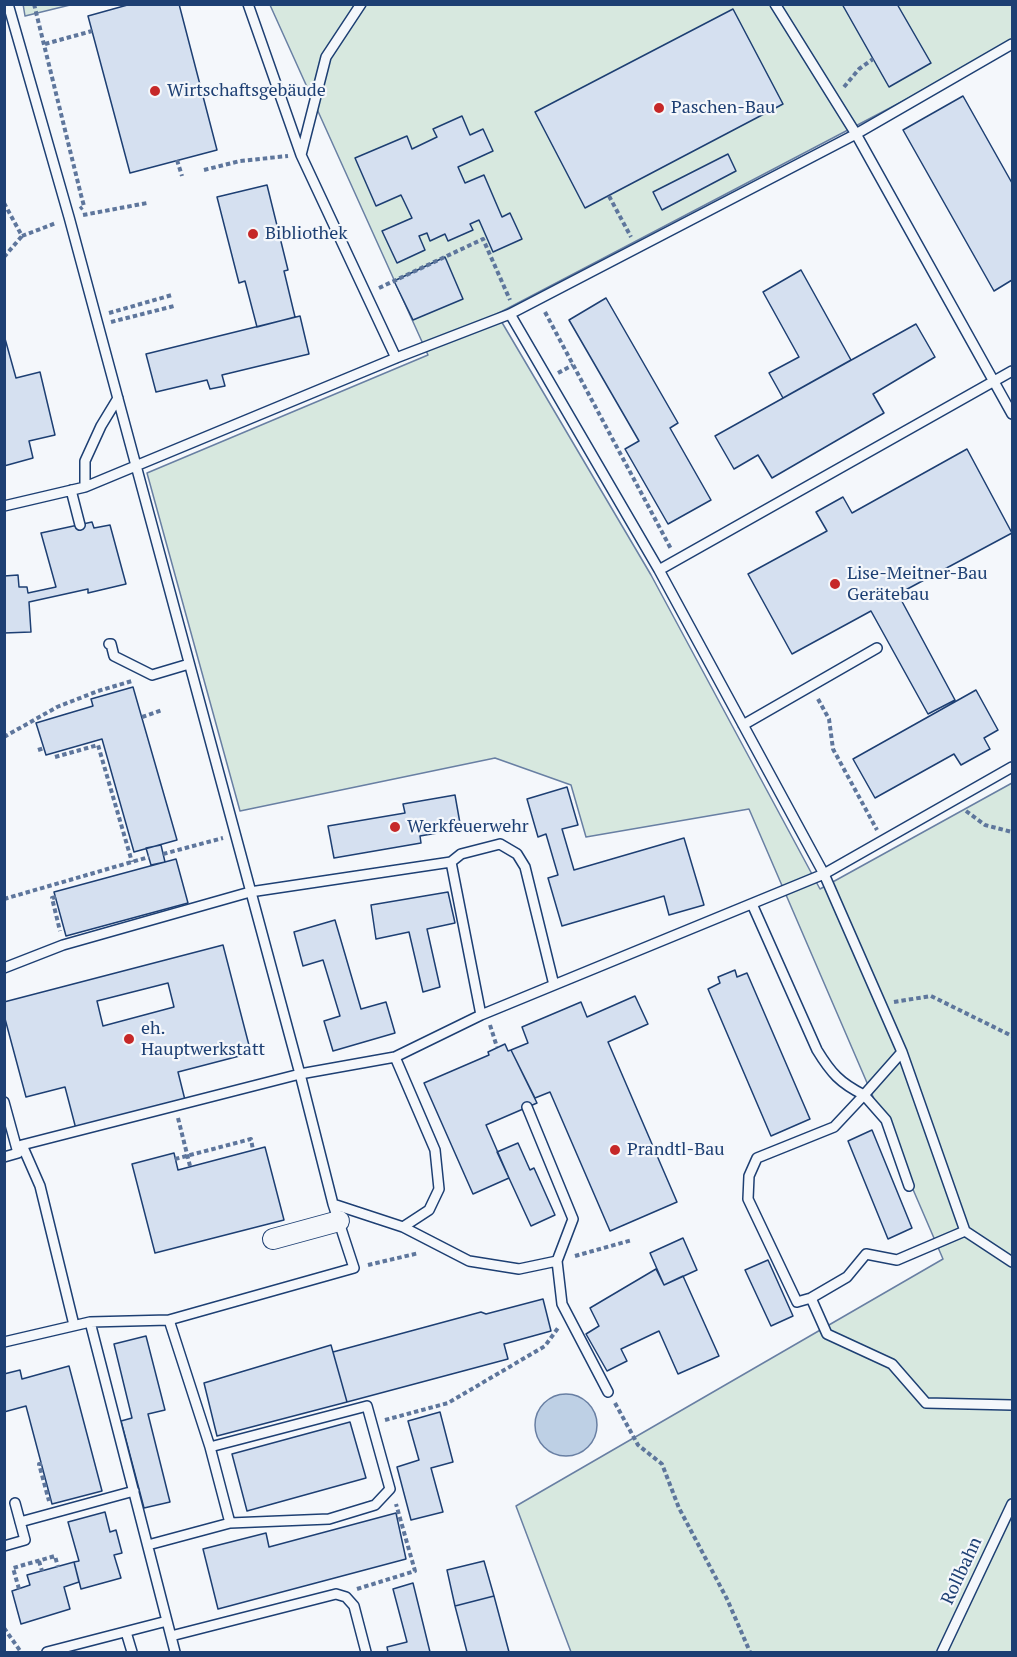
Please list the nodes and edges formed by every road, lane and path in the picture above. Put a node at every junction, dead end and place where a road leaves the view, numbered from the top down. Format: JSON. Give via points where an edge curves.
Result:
{"nodes":[{"id":1,"x":8,"y":4,"type":"edge"},
{"id":2,"x":34,"y":4,"type":"edge"},
{"id":3,"x":248,"y":4,"type":"edge"},
{"id":4,"x":361,"y":4,"type":"edge"},
{"id":5,"x":775,"y":4,"type":"edge"},
{"id":6,"x":92,"y":31,"type":"dead end"},
{"id":7,"x":45,"y":44,"type":"junction"},
{"id":8,"x":1012,"y":44,"type":"edge"},
{"id":9,"x":873,"y":59,"type":"dead end"},
{"id":10,"x":834,"y":101,"type":"junction"},
{"id":11,"x":855,"y":134,"type":"junction"},
{"id":12,"x":301,"y":155,"type":"junction"},
{"id":13,"x":177,"y":160,"type":"dead end"},
{"id":14,"x":204,"y":170,"type":"dead end"},
{"id":15,"x":182,"y":176,"type":"dead end"},
{"id":16,"x":609,"y":196,"type":"dead end"},
{"id":17,"x":69,"y":217,"type":"junction"},
{"id":18,"x":22,"y":236,"type":"dead end"},
{"id":19,"x":637,"y":249,"type":"junction"},
{"id":20,"x":4,"y":257,"type":"edge"},
{"id":21,"x":366,"y":294,"type":"junction"},
{"id":22,"x":172,"y":296,"type":"dead end"},
{"id":23,"x":519,"y":298,"type":"dead end"},
{"id":24,"x":539,"y":300,"type":"junction"},
{"id":25,"x":174,"y":306,"type":"dead end"},
{"id":26,"x":510,"y":314,"type":"junction"},
{"id":27,"x":97,"y":321,"type":"junction"},
{"id":28,"x":396,"y":358,"type":"junction"},
{"id":29,"x":1012,"y":371,"type":"edge"},
{"id":30,"x":994,"y":382,"type":"junction"},
{"id":31,"x":118,"y":398,"type":"junction"},
{"id":32,"x":1012,"y":414,"type":"edge"},
{"id":33,"x":136,"y":467,"type":"junction"},
{"id":34,"x":85,"y":487,"type":"junction"},
{"id":35,"x":71,"y":490,"type":"junction"},
{"id":36,"x":4,"y":506,"type":"edge"},
{"id":37,"x":80,"y":525,"type":"dead end"},
{"id":38,"x":677,"y":560,"type":"junction"},
{"id":39,"x":659,"y":570,"type":"junction"},
{"id":40,"x":109,"y":644,"type":"dead end"},
{"id":41,"x":877,"y":648,"type":"dead end"},
{"id":42,"x":189,"y":664,"type":"junction"},
{"id":43,"x":152,"y":675,"type":"junction"},
{"id":44,"x":811,"y":686,"type":"junction"},
{"id":45,"x":162,"y":710,"type":"dead end"},
{"id":46,"x":142,"y":717,"type":"dead end"},
{"id":47,"x":743,"y":724,"type":"junction"},
{"id":48,"x":4,"y":737,"type":"edge"},
{"id":49,"x":44,"y":748,"type":"dead end"},
{"id":50,"x":38,"y":750,"type":"dead end"},
{"id":51,"x":55,"y":757,"type":"dead end"},
{"id":52,"x":1012,"y":766,"type":"edge"},
{"id":53,"x":953,"y":801,"type":"junction"},
{"id":54,"x":1012,"y":832,"type":"edge"},
{"id":55,"x":235,"y":835,"type":"junction"},
{"id":56,"x":883,"y":841,"type":"junction"},
{"id":57,"x":163,"y":854,"type":"dead end"},
{"id":58,"x":149,"y":857,"type":"dead end"},
{"id":59,"x":132,"y":862,"type":"junction"},
{"id":60,"x":451,"y":862,"type":"junction"},
{"id":61,"x":825,"y":874,"type":"junction"},
{"id":62,"x":250,"y":892,"type":"junction"},
{"id":63,"x":56,"y":897,"type":"dead end"},
{"id":64,"x":4,"y":899,"type":"edge"},
{"id":65,"x":752,"y":904,"type":"junction"},
{"id":66,"x":63,"y":945,"type":"junction"},
{"id":67,"x":4,"y":968,"type":"edge"},
{"id":68,"x":554,"y":985,"type":"junction"},
{"id":69,"x":882,"y":1005,"type":"junction"},
{"id":70,"x":483,"y":1014,"type":"junction"},
{"id":71,"x":1012,"y":1036,"type":"edge"},
{"id":72,"x":498,"y":1047,"type":"dead end"},
{"id":73,"x":902,"y":1052,"type":"junction"},
{"id":74,"x":395,"y":1057,"type":"junction"},
{"id":75,"x":300,"y":1074,"type":"junction"},
{"id":76,"x":864,"y":1095,"type":"junction"},
{"id":77,"x":4,"y":1102,"type":"edge"},
{"id":78,"x":175,"y":1106,"type":"junction"},
{"id":79,"x":527,"y":1107,"type":"dead end"},
{"id":80,"x":20,"y":1149,"type":"junction"},
{"id":81,"x":253,"y":1150,"type":"dead end"},
{"id":82,"x":188,"y":1156,"type":"junction"},
{"id":83,"x":4,"y":1157,"type":"edge"},
{"id":84,"x":175,"y":1159,"type":"dead end"},
{"id":85,"x":190,"y":1167,"type":"dead end"},
{"id":86,"x":909,"y":1186,"type":"dead end"},
{"id":87,"x":336,"y":1212,"type":"junction"},
{"id":88,"x":403,"y":1227,"type":"junction"},
{"id":89,"x":965,"y":1231,"type":"junction"},
{"id":90,"x":273,"y":1239,"type":"dead end"},
{"id":91,"x":632,"y":1240,"type":"dead end"},
{"id":92,"x":436,"y":1246,"type":"junction"},
{"id":93,"x":557,"y":1261,"type":"junction"},
{"id":94,"x":1012,"y":1262,"type":"edge"},
{"id":95,"x":354,"y":1268,"type":"junction"},
{"id":96,"x":811,"y":1298,"type":"junction"},
{"id":97,"x":566,"y":1311,"type":"junction"},
{"id":98,"x":169,"y":1320,"type":"junction"},
{"id":99,"x":90,"y":1322,"type":"junction"},
{"id":100,"x":74,"y":1325,"type":"junction"},
{"id":101,"x":4,"y":1342,"type":"edge"},
{"id":102,"x":608,"y":1392,"type":"joint"},
{"id":103,"x":1012,"y":1405,"type":"edge"},
{"id":104,"x":372,"y":1423,"type":"junction"},
{"id":105,"x":210,"y":1447,"type":"junction"},
{"id":106,"x":42,"y":1464,"type":"dead end"},
{"id":107,"x":390,"y":1489,"type":"junction"},
{"id":108,"x":134,"y":1491,"type":"junction"},
{"id":109,"x":15,"y":1503,"type":"dead end"},
{"id":110,"x":1012,"y":1504,"type":"edge"},
{"id":111,"x":52,"y":1513,"type":"junction"},
{"id":112,"x":20,"y":1522,"type":"junction"},
{"id":113,"x":230,"y":1523,"type":"junction"},
{"id":114,"x":148,"y":1545,"type":"junction"},
{"id":115,"x":4,"y":1546,"type":"edge"},
{"id":116,"x":39,"y":1561,"type":"junction"},
{"id":117,"x":58,"y":1567,"type":"dead end"},
{"id":118,"x":42,"y":1571,"type":"dead end"},
{"id":119,"x":19,"y":1589,"type":"dead end"},
{"id":120,"x":346,"y":1597,"type":"junction"},
{"id":121,"x":167,"y":1621,"type":"junction"},
{"id":122,"x":4,"y":1628,"type":"edge"},
{"id":123,"x":126,"y":1632,"type":"junction"},
{"id":124,"x":171,"y":1636,"type":"junction"},
{"id":125,"x":92,"y":1641,"type":"junction"},
{"id":126,"x":21,"y":1653,"type":"edge"},
{"id":127,"x":47,"y":1653,"type":"edge"},
{"id":128,"x":95,"y":1653,"type":"edge"},
{"id":129,"x":132,"y":1653,"type":"edge"},
{"id":130,"x":175,"y":1653,"type":"edge"},
{"id":131,"x":366,"y":1653,"type":"edge"},
{"id":132,"x":750,"y":1653,"type":"edge"},
{"id":133,"x":942,"y":1653,"type":"edge"}],
"edges":[{"from":1,"to":17,"type":"lane"},
{"from":2,"to":7,"type":"path"},
{"from":3,"to":12,"type":"lane"},
{"from":4,"to":12,"type":"lane","via":[[326,57]]},
{"from":5,"to":10,"type":"lane"},
{"from":6,"to":7,"type":"path"},
{"from":7,"to":17,"type":"path","via":[[84,206]]},
{"from":8,"to":11,"type":"lane"},
{"from":9,"to":10,"type":"path","via":[[859,69]]},
{"from":10,"to":11,"type":"lane"},
{"from":11,"to":19,"type":"lane"},
{"from":11,"to":30,"type":"lane"},
{"from":12,"to":14,"type":"path","via":[[240,160]]},
{"from":12,"to":21,"type":"lane"},
{"from":13,"to":15,"type":"path"},
{"from":16,"to":19,"type":"path"},
{"from":17,"to":27,"type":"lane"},
{"from":18,"to":20,"type":"path"},
{"from":19,"to":24,"type":"lane"},
{"from":21,"to":23,"type":"path","via":[[483,239],[511,302]]},
{"from":21,"to":28,"type":"lane"},
{"from":22,"to":27,"type":"path"},
{"from":24,"to":26,"type":"lane"},
{"from":24,"to":38,"type":"path"},
{"from":25,"to":27,"type":"path"},
{"from":26,"to":28,"type":"lane"},
{"from":26,"to":39,"type":"lane"},
{"from":27,"to":31,"type":"lane"},
{"from":28,"to":33,"type":"lane"},
{"from":29,"to":30,"type":"lane"},
{"from":30,"to":32,"type":"lane"},
{"from":30,"to":38,"type":"lane"},
{"from":31,"to":33,"type":"lane"},
{"from":31,"to":34,"type":"lane","via":[[85,461]]},
{"from":33,"to":34,"type":"lane"},
{"from":33,"to":42,"type":"lane"},
{"from":34,"to":35,"type":"lane"},
{"from":35,"to":36,"type":"lane"},
{"from":35,"to":37,"type":"lane"},
{"from":38,"to":39,"type":"lane"},
{"from":39,"to":47,"type":"lane"},
{"from":40,"to":43,"type":"lane","via":[[114,656]]},
{"from":41,"to":44,"type":"lane"},
{"from":42,"to":43,"type":"lane"},
{"from":42,"to":55,"type":"lane"},
{"from":43,"to":48,"type":"path","via":[[57,707]]},
{"from":44,"to":47,"type":"lane"},
{"from":44,"to":56,"type":"path","via":[[829,719],[833,749]]},
{"from":45,"to":46,"type":"path"},
{"from":47,"to":61,"type":"lane"},
{"from":49,"to":50,"type":"path"},
{"from":51,"to":59,"type":"path","via":[[98,745]]},
{"from":52,"to":53,"type":"lane"},
{"from":53,"to":54,"type":"path","via":[[985,825]]},
{"from":53,"to":56,"type":"lane"},
{"from":55,"to":57,"type":"path"},
{"from":55,"to":62,"type":"lane"},
{"from":56,"to":61,"type":"lane"},
{"from":58,"to":59,"type":"path"},
{"from":59,"to":64,"type":"path"},
{"from":60,"to":62,"type":"lane"},
{"from":60,"to":68,"type":"lane","via":[[461,854],[500,844],[517,854],[525,867]]},
{"from":60,"to":70,"type":"lane"},
{"from":61,"to":65,"type":"lane"},
{"from":61,"to":69,"type":"lane"},
{"from":62,"to":66,"type":"lane"},
{"from":62,"to":75,"type":"lane"},
{"from":63,"to":66,"type":"path","via":[[52,898]]},
{"from":65,"to":68,"type":"lane"},
{"from":65,"to":76,"type":"lane","via":[[817,1050],[831,1073]]},
{"from":66,"to":67,"type":"lane"},
{"from":68,"to":70,"type":"lane"},
{"from":69,"to":71,"type":"path","via":[[931,996]]},
{"from":69,"to":73,"type":"lane"},
{"from":70,"to":72,"type":"path"},
{"from":70,"to":74,"type":"lane"},
{"from":73,"to":76,"type":"lane"},
{"from":73,"to":89,"type":"lane"},
{"from":74,"to":75,"type":"lane"},
{"from":74,"to":88,"type":"lane","via":[[435,1150],[439,1189],[429,1210]]},
{"from":75,"to":78,"type":"lane"},
{"from":75,"to":87,"type":"lane"},
{"from":76,"to":86,"type":"lane","via":[[886,1120]]},
{"from":76,"to":96,"type":"lane","via":[[834,1127],[757,1158],[749,1176],[748,1199],[797,1302]]},
{"from":77,"to":80,"type":"lane"},
{"from":78,"to":80,"type":"lane"},
{"from":78,"to":82,"type":"path"},
{"from":79,"to":93,"type":"lane","via":[[573,1219]]},
{"from":80,"to":83,"type":"lane"},
{"from":80,"to":100,"type":"lane","via":[[40,1186]]},
{"from":81,"to":82,"type":"path","via":[[250,1139]]},
{"from":82,"to":84,"type":"path"},
{"from":82,"to":85,"type":"path"},
{"from":87,"to":88,"type":"lane"},
{"from":87,"to":90,"type":"street"},
{"from":87,"to":95,"type":"lane"},
{"from":88,"to":92,"type":"lane"},
{"from":89,"to":94,"type":"lane"},
{"from":89,"to":96,"type":"lane","via":[[897,1260],[866,1254],[847,1277]]},
{"from":91,"to":93,"type":"path"},
{"from":92,"to":93,"type":"lane","via":[[469,1262],[519,1269]]},
{"from":92,"to":95,"type":"path"},
{"from":93,"to":97,"type":"lane"},
{"from":95,"to":98,"type":"lane"},
{"from":96,"to":103,"type":"lane","via":[[827,1334],[892,1364],[926,1403]]},
{"from":97,"to":102,"type":"lane"},
{"from":97,"to":104,"type":"path","via":[[545,1346],[482,1384],[448,1403]]},
{"from":98,"to":99,"type":"lane"},
{"from":98,"to":105,"type":"lane"},
{"from":99,"to":100,"type":"lane"},
{"from":99,"to":108,"type":"lane"},
{"from":100,"to":101,"type":"lane"},
{"from":102,"to":132,"type":"path","via":[[638,1445],[662,1464],[679,1508],[727,1599]]},
{"from":104,"to":105,"type":"lane","via":[[367,1406]]},
{"from":104,"to":107,"type":"lane"},
{"from":105,"to":113,"type":"lane"},
{"from":106,"to":111,"type":"path"},
{"from":107,"to":113,"type":"lane","via":[[375,1505],[329,1519]]},
{"from":107,"to":120,"type":"path","via":[[415,1571],[359,1587]]},
{"from":108,"to":111,"type":"lane"},
{"from":108,"to":114,"type":"lane"},
{"from":109,"to":112,"type":"lane"},
{"from":110,"to":133,"type":"lane","name":"Rollbahn"},
{"from":111,"to":112,"type":"lane"},
{"from":112,"to":115,"type":"lane","via":[[25,1540]]},
{"from":113,"to":114,"type":"lane"},
{"from":114,"to":121,"type":"lane"},
{"from":116,"to":117,"type":"path","via":[[55,1556]]},
{"from":116,"to":118,"type":"path"},
{"from":116,"to":119,"type":"path","via":[[13,1568]]},
{"from":120,"to":124,"type":"lane","via":[[336,1594]]},
{"from":120,"to":131,"type":"lane","via":[[354,1606]]},
{"from":121,"to":123,"type":"lane"},
{"from":121,"to":124,"type":"lane"},
{"from":122,"to":126,"type":"path"},
{"from":123,"to":125,"type":"lane"},
{"from":123,"to":129,"type":"lane"},
{"from":124,"to":130,"type":"lane"},
{"from":125,"to":127,"type":"lane"},
{"from":125,"to":128,"type":"lane"}]}
